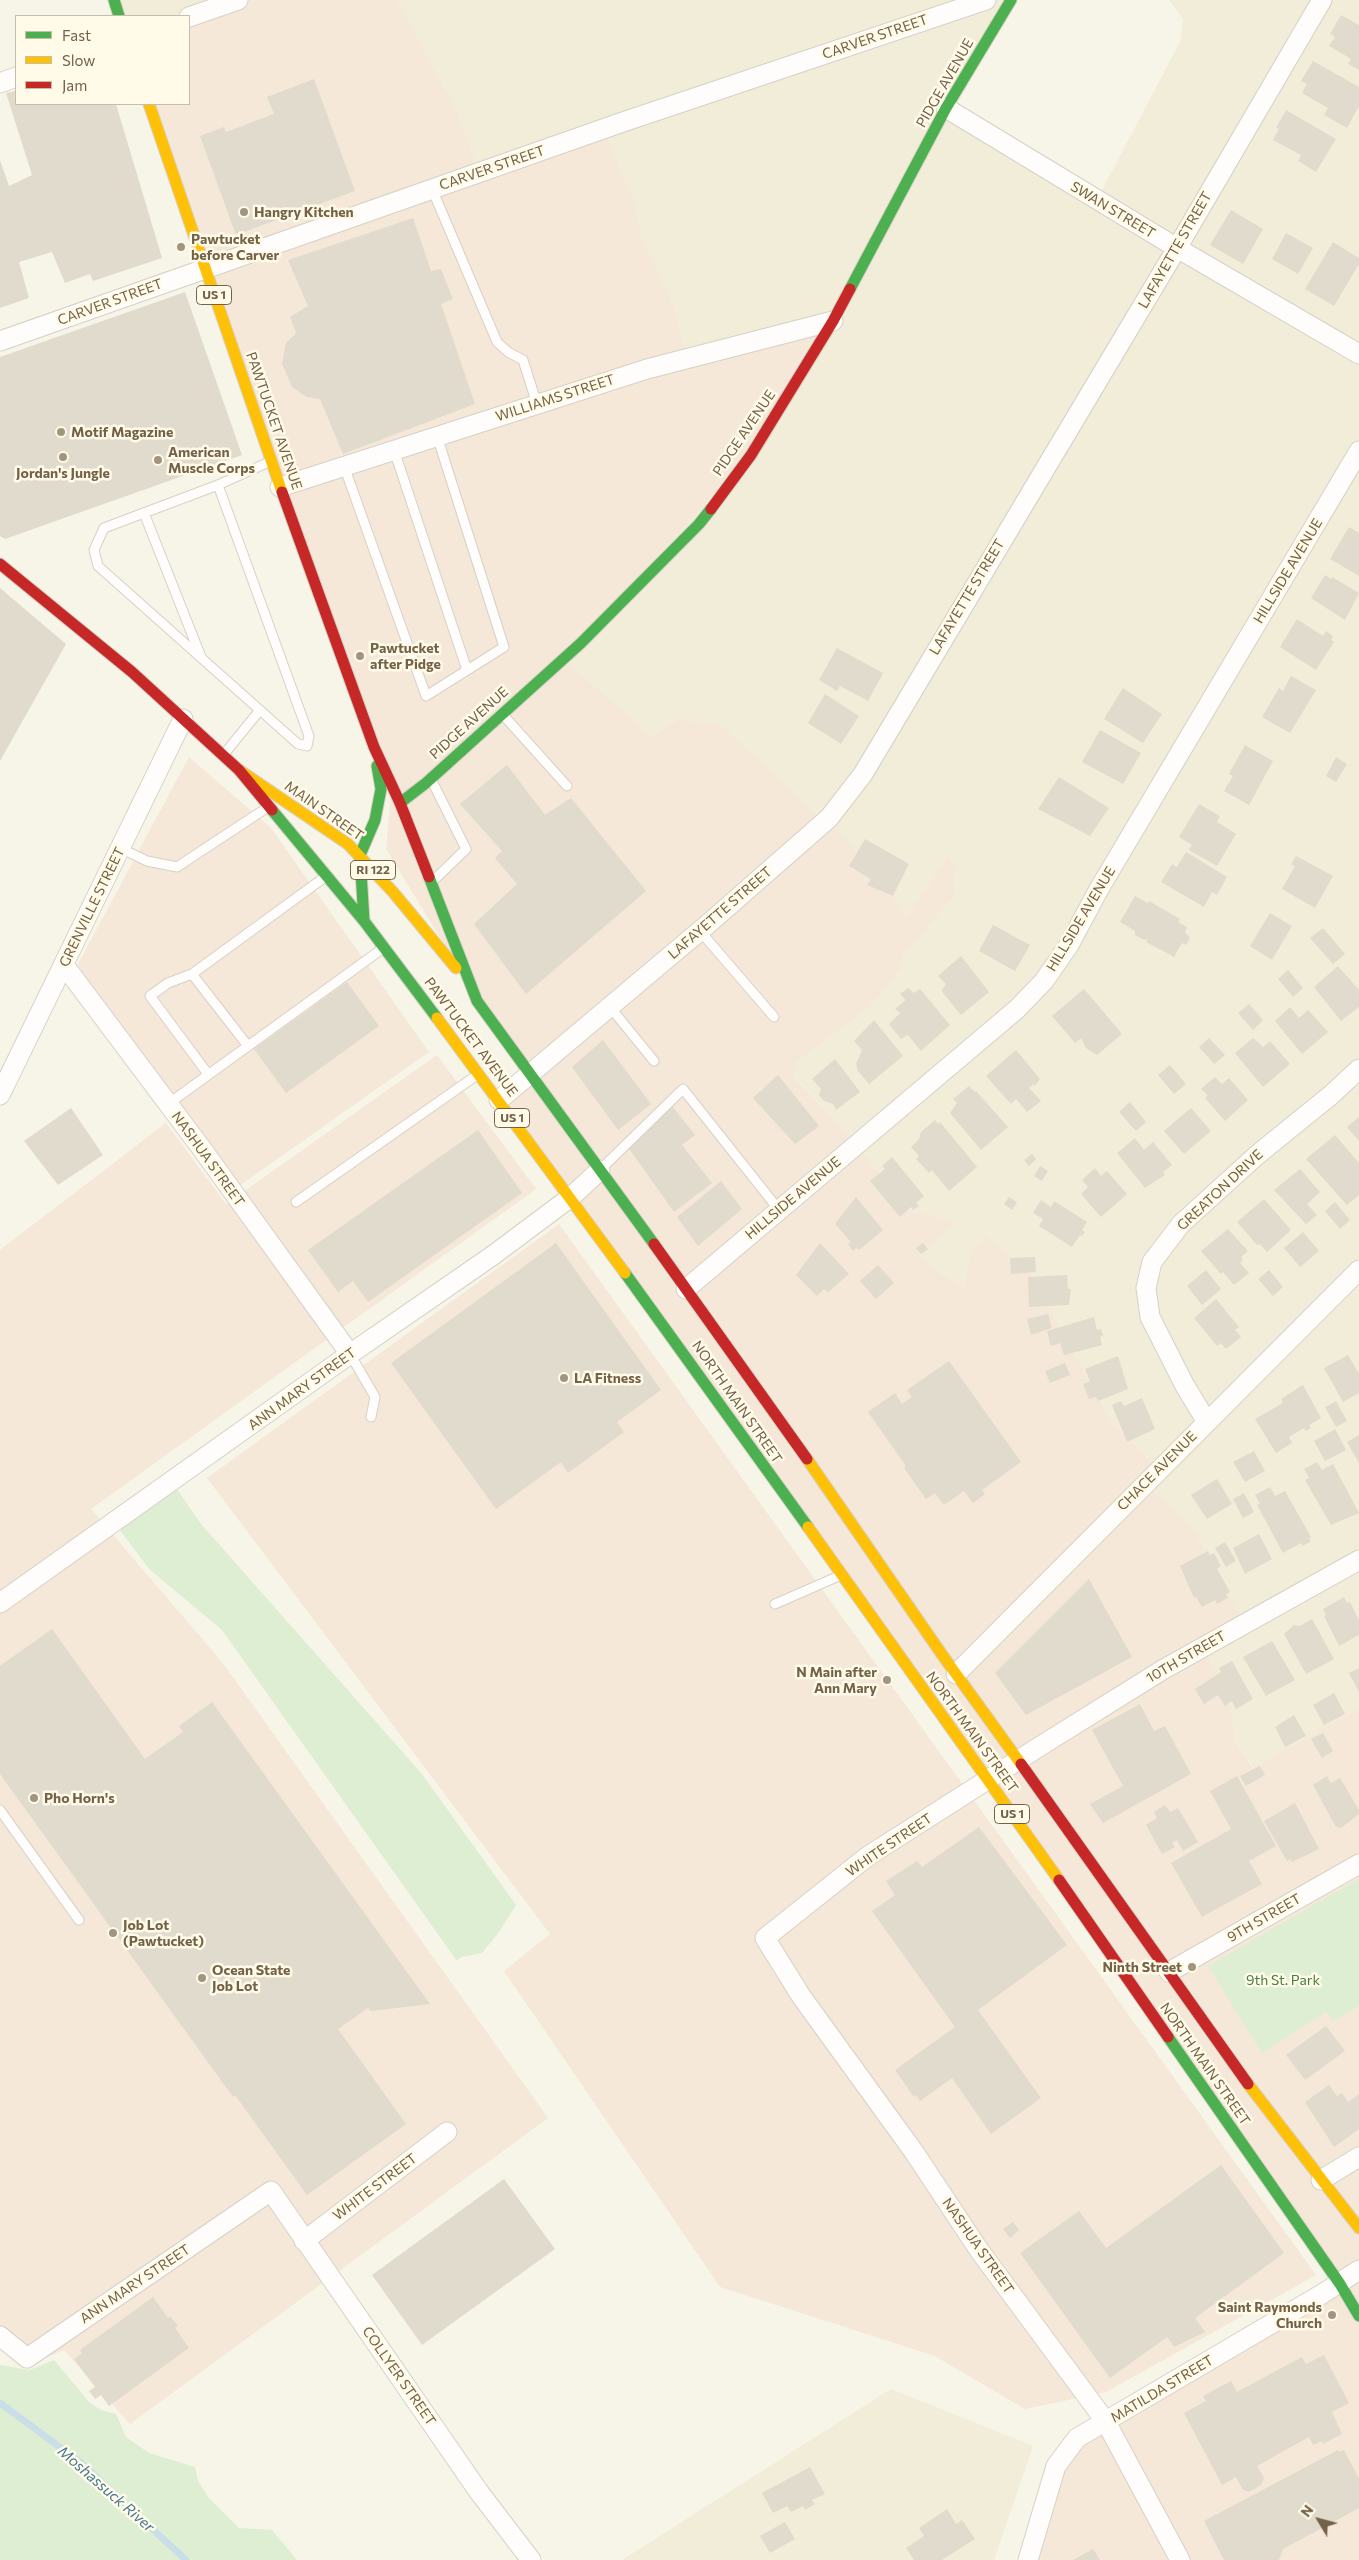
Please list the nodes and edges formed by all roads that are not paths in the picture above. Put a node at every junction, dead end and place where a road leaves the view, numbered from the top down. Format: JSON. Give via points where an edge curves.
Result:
{"nodes":[{"id":1,"x":114,"y":0,"type":"edge"},
{"id":2,"x":238,"y":0,"type":"edge"},
{"id":3,"x":986,"y":0,"type":"edge"},
{"id":4,"x":1011,"y":0,"type":"edge"},
{"id":5,"x":1322,"y":0,"type":"edge"},
{"id":6,"x":119,"y":15,"type":"edge"},
{"id":7,"x":190,"y":17,"type":"edge"},
{"id":8,"x":15,"y":77,"type":"edge"},
{"id":9,"x":0,"y":83,"type":"edge"},
{"id":10,"x":149,"y":105,"type":"edge"},
{"id":11,"x":946,"y":108,"type":"junction"},
{"id":12,"x":432,"y":189,"type":"junction"},
{"id":13,"x":1177,"y":248,"type":"junction"},
{"id":14,"x":205,"y":268,"type":"junction"},
{"id":15,"x":833,"y":321,"type":"junction"},
{"id":16,"x":0,"y":341,"type":"edge"},
{"id":17,"x":1359,"y":354,"type":"edge"},
{"id":18,"x":537,"y":404,"type":"junction"},
{"id":19,"x":437,"y":436,"type":"junction"},
{"id":20,"x":394,"y":450,"type":"junction"},
{"id":21,"x":1359,"y":451,"type":"edge"},
{"id":22,"x":271,"y":461,"type":"junction"},
{"id":23,"x":344,"y":466,"type":"junction"},
{"id":24,"x":218,"y":484,"type":"junction"},
{"id":25,"x":280,"y":487,"type":"junction"},
{"id":26,"x":144,"y":513,"type":"junction"},
{"id":27,"x":0,"y":564,"type":"edge"},
{"id":28,"x":202,"y":658,"type":"junction"},
{"id":29,"x":467,"y":670,"type":"junction"},
{"id":30,"x":260,"y":710,"type":"junction"},
{"id":31,"x":503,"y":714,"type":"junction"},
{"id":32,"x":183,"y":719,"type":"junction"},
{"id":33,"x":374,"y":747,"type":"junction"},
{"id":34,"x":223,"y":755,"type":"junction"},
{"id":35,"x":239,"y":770,"type":"junction"},
{"id":36,"x":431,"y":779,"type":"junction"},
{"id":37,"x":567,"y":786,"type":"dead end"},
{"id":38,"x":400,"y":803,"type":"junction"},
{"id":39,"x":268,"y":807,"type":"junction"},
{"id":40,"x":120,"y":848,"type":"junction"},
{"id":41,"x":360,"y":855,"type":"junction"},
{"id":42,"x":327,"y":875,"type":"junction"},
{"id":43,"x":431,"y":883,"type":"junction"},
{"id":44,"x":364,"y":921,"type":"junction"},
{"id":45,"x":700,"y":932,"type":"junction"},
{"id":46,"x":384,"y":947,"type":"junction"},
{"id":47,"x":64,"y":965,"type":"junction"},
{"id":48,"x":192,"y":974,"type":"junction"},
{"id":49,"x":477,"y":1001,"type":"junction"},
{"id":50,"x":610,"y":1007,"type":"junction"},
{"id":51,"x":774,"y":1016,"type":"dead end"},
{"id":52,"x":248,"y":1046,"type":"junction"},
{"id":53,"x":654,"y":1061,"type":"dead end"},
{"id":54,"x":1359,"y":1069,"type":"edge"},
{"id":55,"x":208,"y":1074,"type":"junction"},
{"id":56,"x":480,"y":1074,"type":"junction"},
{"id":57,"x":530,"y":1074,"type":"junction"},
{"id":58,"x":0,"y":1095,"type":"edge"},
{"id":59,"x":499,"y":1100,"type":"junction"},
{"id":60,"x":168,"y":1104,"type":"junction"},
{"id":61,"x":600,"y":1170,"type":"junction"},
{"id":62,"x":571,"y":1197,"type":"junction"},
{"id":63,"x":296,"y":1202,"type":"dead end"},
{"id":64,"x":779,"y":1210,"type":"junction"},
{"id":65,"x":1359,"y":1270,"type":"edge"},
{"id":66,"x":681,"y":1291,"type":"junction"},
{"id":67,"x":660,"y":1314,"type":"joint"},
{"id":68,"x":350,"y":1354,"type":"junction"},
{"id":69,"x":371,"y":1417,"type":"dead end"},
{"id":70,"x":1207,"y":1422,"type":"junction"},
{"id":71,"x":1359,"y":1560,"type":"edge"},
{"id":72,"x":841,"y":1575,"type":"junction"},
{"id":73,"x":0,"y":1603,"type":"edge"},
{"id":74,"x":775,"y":1604,"type":"dead end"},
{"id":75,"x":956,"y":1674,"type":"junction"},
{"id":76,"x":1018,"y":1761,"type":"junction"},
{"id":77,"x":988,"y":1781,"type":"junction"},
{"id":78,"x":0,"y":1810,"type":"edge"},
{"id":79,"x":1359,"y":1864,"type":"edge"},
{"id":80,"x":79,"y":1920,"type":"dead end"},
{"id":81,"x":765,"y":1938,"type":"joint"},
{"id":82,"x":1169,"y":1972,"type":"junction"},
{"id":83,"x":447,"y":2132,"type":"dead end"},
{"id":84,"x":1359,"y":2157,"type":"edge"},
{"id":85,"x":1322,"y":2180,"type":"junction"},
{"id":86,"x":271,"y":2190,"type":"joint"},
{"id":87,"x":1359,"y":2228,"type":"edge"},
{"id":88,"x":304,"y":2241,"type":"junction"},
{"id":89,"x":1359,"y":2270,"type":"edge"},
{"id":90,"x":1340,"y":2284,"type":"junction"},
{"id":91,"x":1359,"y":2316,"type":"edge"},
{"id":92,"x":0,"y":2336,"type":"edge"},
{"id":93,"x":1106,"y":2422,"type":"junction"},
{"id":94,"x":531,"y":2560,"type":"edge"},
{"id":95,"x":1028,"y":2560,"type":"edge"},
{"id":96,"x":1180,"y":2560,"type":"edge"}],
"edges":[{"from":1,"to":6,"type":"main road"},
{"from":2,"to":7,"type":"street"},
{"from":3,"to":12,"type":"street","name":"CARVER STREET"},
{"from":4,"to":11,"type":"main road","name":"PIDGE AVENUE"},
{"from":5,"to":13,"type":"street","name":"LAFAYETTE STREET"},
{"from":8,"to":9,"type":"street"},
{"from":10,"to":14,"type":"main road","name":"PAWTUCKET AVENUE","number":"US 1"},
{"from":11,"to":13,"type":"street","name":"SWAN STREET"},
{"from":11,"to":15,"type":"main road","name":"PIDGE AVENUE"},
{"from":12,"to":14,"type":"street","name":"CARVER STREET"},
{"from":12,"to":18,"type":"lane","via":[[498,342],[523,360]]},
{"from":13,"to":17,"type":"street","name":"SWAN STREET"},
{"from":13,"to":45,"type":"street","name":"LAFAYETTE STREET","via":[[863,774],[829,818]]},
{"from":14,"to":16,"type":"street","name":"CARVER STREET"},
{"from":14,"to":22,"type":"main road","name":"PAWTUCKET AVENUE","number":"US 1"},
{"from":15,"to":18,"type":"street","name":"WILLIAMS STREET","via":[[647,368]]},
{"from":15,"to":31,"type":"main road","name":"PIDGE AVENUE","via":[[751,455],[699,524],[581,643]]},
{"from":18,"to":19,"type":"street","name":"WILLIAMS STREET"},
{"from":19,"to":20,"type":"street","name":"WILLIAMS STREET"},
{"from":19,"to":29,"type":"lane","via":[[504,647]]},
{"from":20,"to":23,"type":"street","name":"WILLIAMS STREET"},
{"from":20,"to":29,"type":"lane"},
{"from":21,"to":64,"type":"street","name":"HILLSIDE AVENUE","via":[[1069,945],[1044,981],[1017,1009]]},
{"from":22,"to":24,"type":"lane"},
{"from":22,"to":25,"type":"main road","name":"PAWTUCKET AVENUE","number":"US 1"},
{"from":23,"to":25,"type":"street","name":"WILLIAMS STREET"},
{"from":23,"to":29,"type":"lane","via":[[426,696]]},
{"from":24,"to":26,"type":"lane"},
{"from":24,"to":30,"type":"lane","via":[[309,736],[307,746],[298,744]]},
{"from":25,"to":33,"type":"main road","name":"PAWTUCKET AVENUE","number":"US 1"},
{"from":26,"to":28,"type":"lane"},
{"from":26,"to":28,"type":"lane","via":[[104,528],[94,550],[98,566]]},
{"from":27,"to":32,"type":"main road","name":"MAIN STREET","number":"RI 122","via":[[132,672]]},
{"from":28,"to":30,"type":"lane"},
{"from":30,"to":34,"type":"lane"},
{"from":31,"to":36,"type":"main road","name":"PIDGE AVENUE"},
{"from":31,"to":37,"type":"lane"},
{"from":32,"to":34,"type":"main road","name":"MAIN STREET","number":"RI 122"},
{"from":32,"to":40,"type":"street","name":"GRENVILLE STREET"},
{"from":33,"to":38,"type":"main road","name":"PAWTUCKET AVENUE","number":"US 1"},
{"from":33,"to":41,"type":"main road","name":"PAWTUCKET AVENUE","number":"US 1","via":[[381,789],[376,820]]},
{"from":34,"to":35,"type":"main road","name":"MAIN STREET","number":"RI 122"},
{"from":35,"to":39,"type":"main road","name":"MAIN STREET","number":"RI 122"},
{"from":35,"to":41,"type":"main road","name":"MAIN STREET","number":"RI 122"},
{"from":36,"to":38,"type":"main road","name":"PIDGE AVENUE"},
{"from":36,"to":43,"type":"lane","via":[[466,850]]},
{"from":38,"to":43,"type":"main road","name":"PAWTUCKET AVENUE","number":"US 1"},
{"from":39,"to":40,"type":"lane","via":[[177,868],[147,861]]},
{"from":39,"to":42,"type":"main road","name":"MAIN STREET","number":"RI 122"},
{"from":40,"to":47,"type":"street","name":"GRENVILLE STREET"},
{"from":41,"to":44,"type":"main road","name":"PAWTUCKET AVENUE","number":"US 1"},
{"from":41,"to":49,"type":"main road","name":"MAIN STREET","number":"RI 122","via":[[455,967]]},
{"from":42,"to":44,"type":"main road","name":"MAIN STREET","number":"RI 122"},
{"from":42,"to":48,"type":"lane"},
{"from":43,"to":49,"type":"main road","name":"PAWTUCKET AVENUE","number":"US 1"},
{"from":44,"to":46,"type":"main road","name":"PAWTUCKET AVENUE","number":"US 1"},
{"from":45,"to":50,"type":"street","name":"LAFAYETTE STREET"},
{"from":45,"to":51,"type":"lane"},
{"from":46,"to":52,"type":"lane"},
{"from":46,"to":56,"type":"main road","name":"PAWTUCKET AVENUE","number":"US 1"},
{"from":47,"to":58,"type":"street","name":"GRENVILLE STREET"},
{"from":47,"to":60,"type":"street","name":"NASHUA STREET"},
{"from":48,"to":52,"type":"lane"},
{"from":48,"to":55,"type":"lane","via":[[168,983],[150,996]]},
{"from":49,"to":57,"type":"main road","name":"PAWTUCKET AVENUE","number":"US 1"},
{"from":50,"to":53,"type":"lane"},
{"from":50,"to":57,"type":"street","name":"LAFAYETTE STREET"},
{"from":52,"to":55,"type":"lane"},
{"from":54,"to":70,"type":"street","name":"GREATON DRIVE","via":[[1181,1224],[1152,1262],[1146,1288],[1150,1317]]},
{"from":55,"to":60,"type":"lane"},
{"from":56,"to":59,"type":"main road","name":"PAWTUCKET AVENUE","number":"US 1"},
{"from":56,"to":63,"type":"lane"},
{"from":57,"to":59,"type":"street","name":"LAFAYETTE STREET"},
{"from":57,"to":61,"type":"main road","name":"PAWTUCKET AVENUE","number":"US 1"},
{"from":59,"to":62,"type":"main road","name":"PAWTUCKET AVENUE","number":"US 1"},
{"from":60,"to":68,"type":"street","name":"NASHUA STREET"},
{"from":61,"to":62,"type":"street","name":"ANN MARY STREET"},
{"from":61,"to":64,"type":"lane","via":[[683,1089]]},
{"from":61,"to":66,"type":"main road","name":"PAWTUCKET AVENUE","number":"US 1"},
{"from":62,"to":67,"type":"main road","name":"PAWTUCKET AVENUE","number":"US 1"},
{"from":62,"to":68,"type":"street","name":"ANN MARY STREET"},
{"from":64,"to":66,"type":"street","name":"HILLSIDE AVENUE"},
{"from":65,"to":70,"type":"street","name":"CHACE AVENUE"},
{"from":66,"to":75,"type":"main road","name":"NORTH MAIN STREET","number":"US 1","via":[[802,1450]]},
{"from":67,"to":72,"type":"main road","name":"NORTH MAIN STREET","number":"US 1"},
{"from":68,"to":69,"type":"lane","via":[[375,1397]]},
{"from":68,"to":73,"type":"street","name":"ANN MARY STREET"},
{"from":70,"to":75,"type":"street","name":"CHACE AVENUE"},
{"from":71,"to":76,"type":"street","name":"10TH STREET","via":[[1164,1669]]},
{"from":72,"to":74,"type":"lane"},
{"from":72,"to":77,"type":"main road","name":"NORTH MAIN STREET","number":"US 1"},
{"from":75,"to":76,"type":"main road","name":"NORTH MAIN STREET","number":"US 1"},
{"from":76,"to":77,"type":"street","name":"WHITE STREET"},
{"from":76,"to":82,"type":"main road","name":"NORTH MAIN STREET","number":"US 1"},
{"from":77,"to":81,"type":"street","name":"WHITE STREET","via":[[868,1856]]},
{"from":77,"to":90,"type":"main road","name":"NORTH MAIN STREET","number":"US 1"},
{"from":78,"to":80,"type":"lane"},
{"from":79,"to":82,"type":"street","name":"9TH STREET"},
{"from":81,"to":93,"type":"street","name":"NASHUA STREET","via":[[801,1996],[914,2152],[979,2250]]},
{"from":82,"to":85,"type":"main road","name":"NORTH MAIN STREET","number":"US 1"},
{"from":83,"to":88,"type":"street","name":"WHITE STREET"},
{"from":84,"to":85,"type":"street"},
{"from":85,"to":87,"type":"main road","name":"NORTH MAIN STREET","number":"US 1"},
{"from":86,"to":88,"type":"street","name":"COLLYER STREET"},
{"from":86,"to":92,"type":"street","name":"ANN MARY STREET","via":[[27,2358]]},
{"from":88,"to":94,"type":"street","name":"COLLYER STREET","via":[[479,2492]]},
{"from":89,"to":90,"type":"street","name":"MATILDA STREET"},
{"from":90,"to":91,"type":"main road","name":"NORTH MAIN STREET","number":"US 1"},
{"from":90,"to":93,"type":"street","name":"MATILDA STREET"},
{"from":93,"to":95,"type":"street","name":"MATILDA STREET","via":[[1077,2438],[1056,2466]]},
{"from":93,"to":96,"type":"street","name":"NASHUA STREET"}]}
